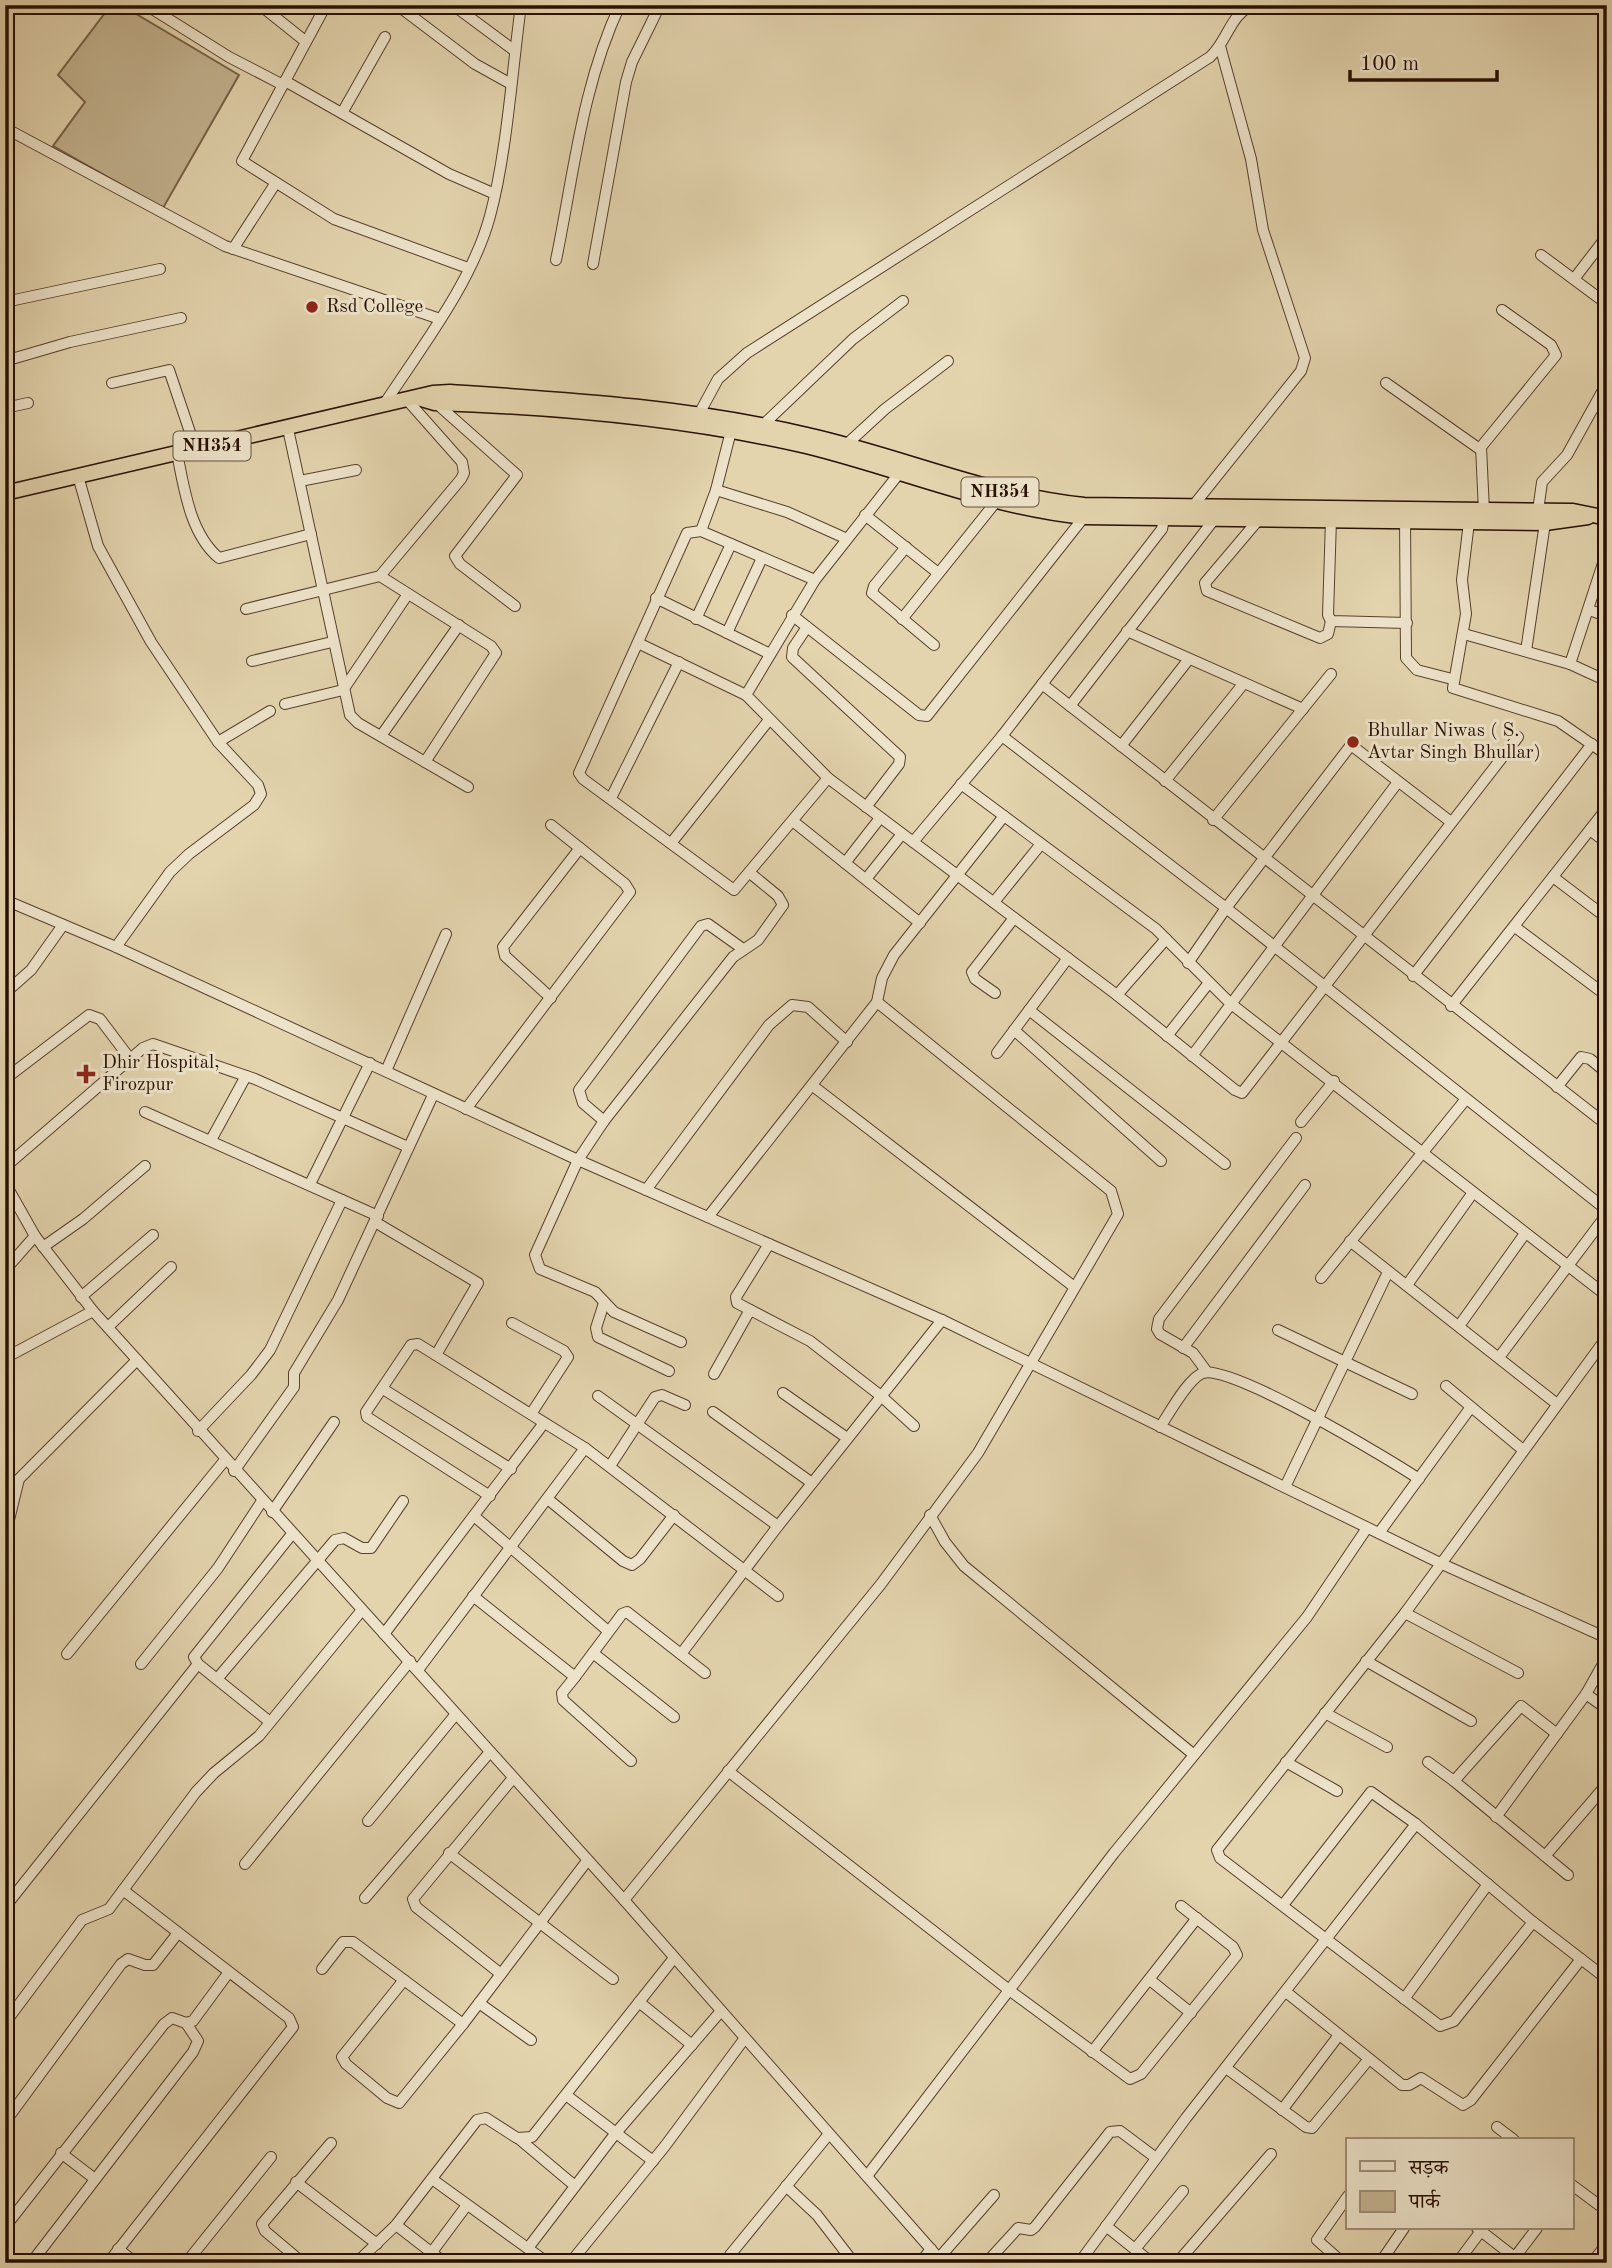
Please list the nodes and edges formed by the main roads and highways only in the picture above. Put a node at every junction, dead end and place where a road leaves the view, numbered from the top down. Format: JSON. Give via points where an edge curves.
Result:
{"nodes":[{"id":1,"x":413,"y":400,"type":"junction"},
{"id":2,"x":732,"y":426,"type":"junction"},
{"id":3,"x":5,"y":493,"type":"edge"},
{"id":4,"x":1165,"y":511,"type":"junction"},
{"id":5,"x":1405,"y":515,"type":"junction"},
{"id":6,"x":1541,"y":517,"type":"junction"},
{"id":7,"x":1600,"y":517,"type":"edge"}],
"edges":[{"from":1,"to":2,"type":"highway","number":"NH354"},
{"from":1,"to":2,"type":"highway","number":"NH354","via":[[450,392],[632,405],[699,414]]},
{"from":1,"to":3,"type":"highway","number":"NH354"},
{"from":2,"to":4,"type":"highway","number":"NH354","via":[[763,425],[847,444],[943,476],[1039,500]]},
{"from":2,"to":4,"type":"highway","number":"NH354","via":[[1037,512],[1084,517]]},
{"from":4,"to":5,"type":"highway","number":"NH354","via":[[1261,518]]},
{"from":4,"to":5,"type":"highway","number":"NH354","via":[[1193,506]]},
{"from":5,"to":6,"type":"highway","number":"NH354","via":[[1484,511]]},
{"from":5,"to":6,"type":"highway","number":"NH354","via":[[1469,522]]},
{"from":6,"to":7,"type":"highway","number":"NH354","via":[[1573,511]]}]}
